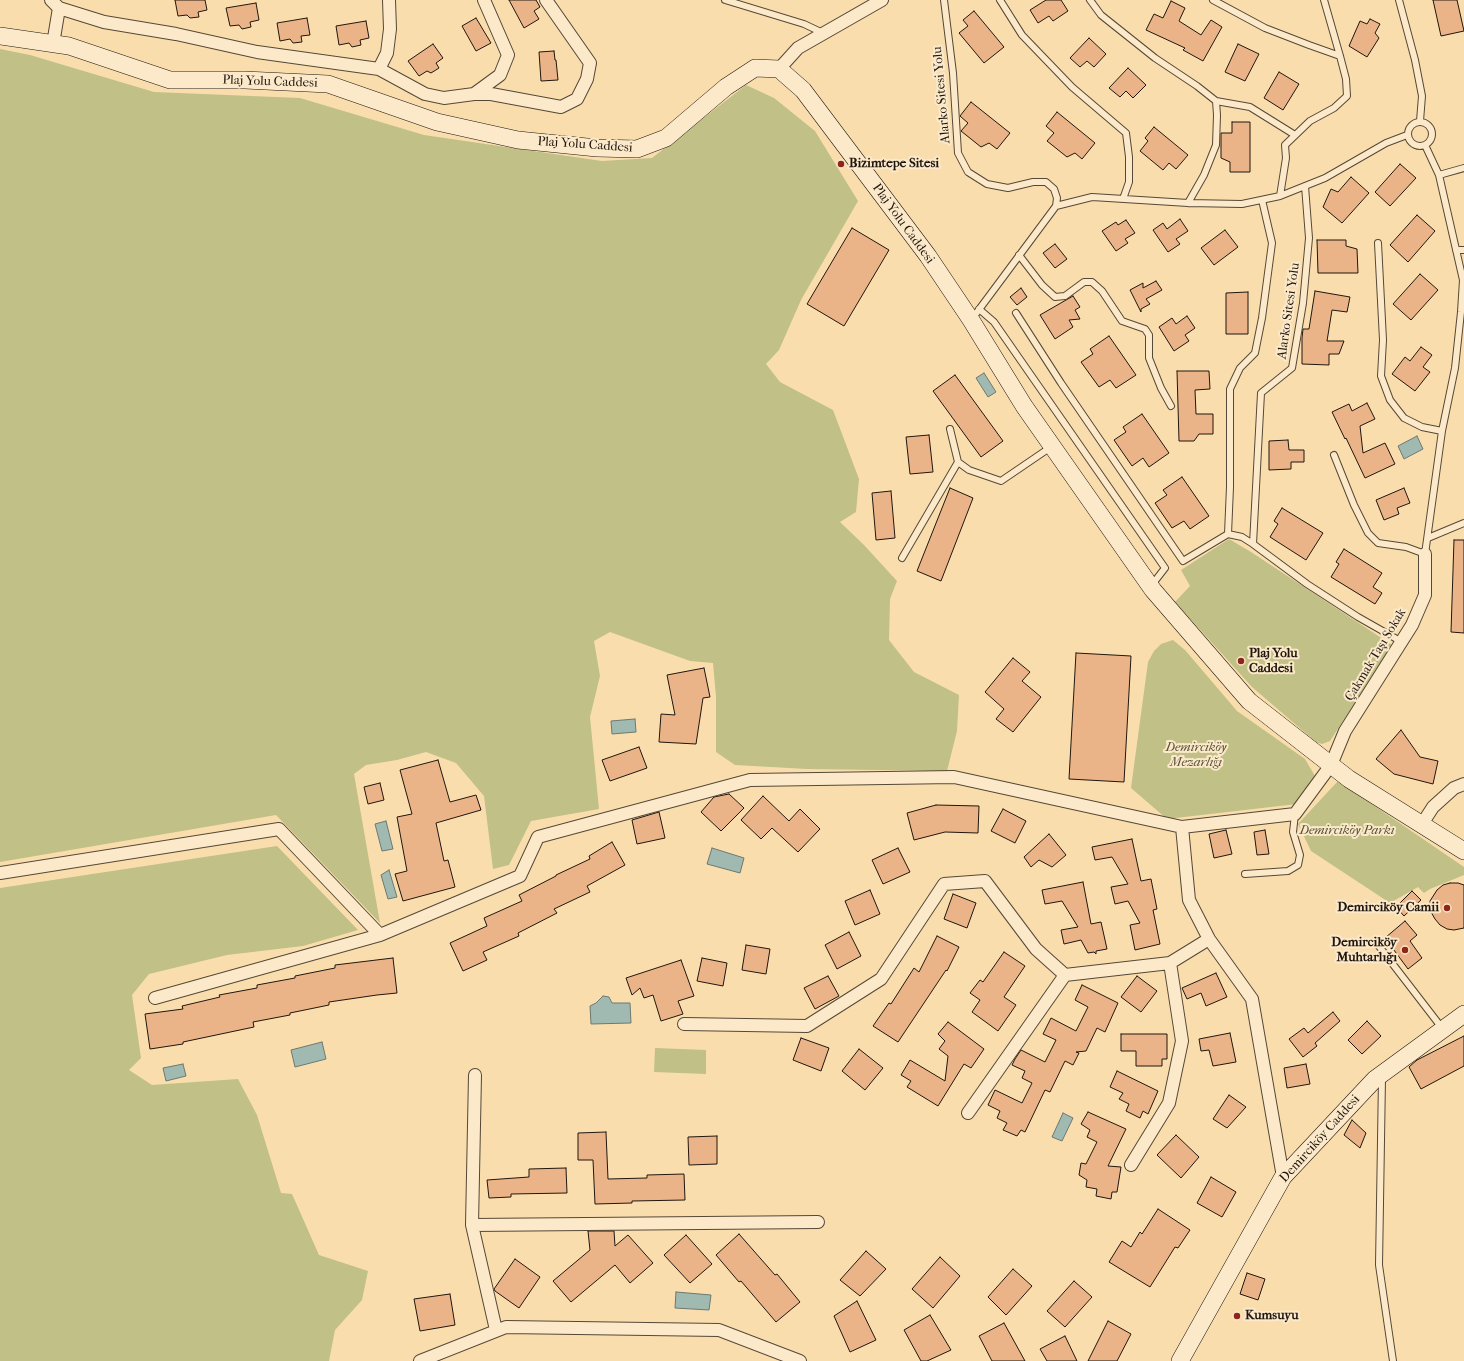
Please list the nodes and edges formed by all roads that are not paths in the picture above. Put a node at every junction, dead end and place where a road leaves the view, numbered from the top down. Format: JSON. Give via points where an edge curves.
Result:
{"nodes":[{"id":1,"x":389,"y":0,"type":"edge"},
{"id":2,"x":484,"y":0,"type":"edge"},
{"id":3,"x":546,"y":0,"type":"edge"},
{"id":4,"x":725,"y":0,"type":"edge"},
{"id":5,"x":882,"y":0,"type":"edge"},
{"id":6,"x":944,"y":0,"type":"edge"},
{"id":7,"x":1000,"y":0,"type":"edge"},
{"id":8,"x":1090,"y":0,"type":"edge"},
{"id":9,"x":1213,"y":0,"type":"edge"},
{"id":10,"x":1324,"y":0,"type":"edge"},
{"id":11,"x":1399,"y":0,"type":"edge"},
{"id":12,"x":55,"y":4,"type":"edge"},
{"id":13,"x":823,"y":33,"type":"junction"},
{"id":14,"x":0,"y":36,"type":"edge"},
{"id":15,"x":53,"y":44,"type":"junction"},
{"id":16,"x":1340,"y":56,"type":"junction"},
{"id":17,"x":379,"y":69,"type":"junction"},
{"id":18,"x":779,"y":69,"type":"junction"},
{"id":19,"x":474,"y":94,"type":"junction"},
{"id":20,"x":1216,"y":101,"type":"junction"},
{"id":21,"x":1420,"y":121,"type":"junction"},
{"id":22,"x":1295,"y":135,"type":"junction"},
{"id":23,"x":1407,"y":135,"type":"junction"},
{"id":24,"x":1425,"y":145,"type":"junction"},
{"id":25,"x":1464,"y":168,"type":"edge"},
{"id":26,"x":1439,"y":176,"type":"junction"},
{"id":27,"x":1305,"y":186,"type":"junction"},
{"id":28,"x":1280,"y":196,"type":"junction"},
{"id":29,"x":1123,"y":199,"type":"junction"},
{"id":30,"x":1262,"y":200,"type":"junction"},
{"id":31,"x":1188,"y":203,"type":"junction"},
{"id":32,"x":1056,"y":206,"type":"junction"},
{"id":33,"x":1378,"y":243,"type":"dead end"},
{"id":34,"x":1456,"y":250,"type":"junction"},
{"id":35,"x":1464,"y":250,"type":"edge"},
{"id":36,"x":1019,"y":255,"type":"junction"},
{"id":37,"x":1016,"y":313,"type":"dead end"},
{"id":38,"x":975,"y":314,"type":"junction"},
{"id":39,"x":1171,"y":406,"type":"dead end"},
{"id":40,"x":950,"y":429,"type":"dead end"},
{"id":41,"x":1442,"y":431,"type":"junction"},
{"id":42,"x":1053,"y":446,"type":"junction"},
{"id":43,"x":1334,"y":455,"type":"dead end"},
{"id":44,"x":958,"y":462,"type":"junction"},
{"id":45,"x":1464,"y":523,"type":"edge"},
{"id":46,"x":1228,"y":534,"type":"junction"},
{"id":47,"x":1428,"y":538,"type":"junction"},
{"id":48,"x":1253,"y":544,"type":"junction"},
{"id":49,"x":1425,"y":554,"type":"junction"},
{"id":50,"x":902,"y":558,"type":"dead end"},
{"id":51,"x":1150,"y":587,"type":"junction"},
{"id":52,"x":1402,"y":642,"type":"junction"},
{"id":53,"x":1331,"y":765,"type":"junction"},
{"id":54,"x":1464,"y":784,"type":"edge"},
{"id":55,"x":1295,"y":814,"type":"junction"},
{"id":56,"x":1422,"y":824,"type":"junction"},
{"id":57,"x":1182,"y":827,"type":"junction"},
{"id":58,"x":1464,"y":851,"type":"edge"},
{"id":59,"x":0,"y":873,"type":"edge"},
{"id":60,"x":1245,"y":874,"type":"dead end"},
{"id":61,"x":380,"y":935,"type":"junction"},
{"id":62,"x":1208,"y":939,"type":"junction"},
{"id":63,"x":1375,"y":941,"type":"dead end"},
{"id":64,"x":1170,"y":963,"type":"junction"},
{"id":65,"x":1065,"y":975,"type":"junction"},
{"id":66,"x":155,"y":998,"type":"dead end"},
{"id":67,"x":1464,"y":1014,"type":"edge"},
{"id":68,"x":684,"y":1024,"type":"dead end"},
{"id":69,"x":1443,"y":1029,"type":"junction"},
{"id":70,"x":1382,"y":1074,"type":"junction"},
{"id":71,"x":475,"y":1075,"type":"dead end"},
{"id":72,"x":968,"y":1113,"type":"dead end"},
{"id":73,"x":1131,"y":1165,"type":"dead end"},
{"id":74,"x":1283,"y":1178,"type":"junction"},
{"id":75,"x":818,"y":1222,"type":"dead end"},
{"id":76,"x":472,"y":1225,"type":"junction"},
{"id":77,"x":496,"y":1330,"type":"junction"},
{"id":78,"x":420,"y":1361,"type":"edge"},
{"id":79,"x":800,"y":1361,"type":"edge"},
{"id":80,"x":1180,"y":1361,"type":"edge"},
{"id":81,"x":1393,"y":1361,"type":"edge"}],
"edges":[{"from":1,"to":17,"type":"street","via":[[390,29],[387,53]]},
{"from":2,"to":19,"type":"street","via":[[508,55],[500,75]]},
{"from":3,"to":19,"type":"street","via":[[590,62],[587,79],[577,99],[561,108],[491,94]]},
{"from":4,"to":13,"type":"lane","via":[[804,24]]},
{"from":5,"to":13,"type":"street"},
{"from":6,"to":32,"type":"lane","name":"Alarko Sitesi Yolu","via":[[953,73],[958,153],[968,172],[987,184],[1008,188],[1033,182],[1046,182],[1054,189]]},
{"from":7,"to":29,"type":"lane","via":[[1022,35],[1066,82],[1126,133],[1129,182]]},
{"from":8,"to":20,"type":"lane","via":[[1101,15],[1155,58]]},
{"from":9,"to":16,"type":"lane","via":[[1266,28]]},
{"from":10,"to":16,"type":"lane"},
{"from":11,"to":21,"type":"lane","via":[[1422,96]]},
{"from":12,"to":15,"type":"street"},
{"from":12,"to":17,"type":"street","via":[[104,22],[176,34],[257,52]]},
{"from":13,"to":18,"type":"street","via":[[798,48]]},
{"from":14,"to":15,"type":"street","name":"Plaj Yolu Caddesi"},
{"from":15,"to":18,"type":"street","name":"Plaj Yolu Caddesi","via":[[69,46],[170,80],[328,84],[437,122],[518,140],[597,148],[637,149],[666,138],[726,87],[755,68]]},
{"from":16,"to":22,"type":"lane","via":[[1347,96],[1334,108],[1310,121]]},
{"from":17,"to":19,"type":"street","via":[[424,94],[444,98]]},
{"from":18,"to":38,"type":"street","name":"Plaj Yolu Caddesi","via":[[803,90]]},
{"from":20,"to":22,"type":"lane","via":[[1250,107]]},
{"from":20,"to":31,"type":"lane","via":[[1216,145],[1204,175]]},
{"from":21,"to":23,"type":"lane","via":[[1412,123]]},
{"from":21,"to":24,"type":"lane","via":[[1428,125],[1432,132],[1431,140]]},
{"from":22,"to":28,"type":"lane","via":[[1285,145],[1286,158]]},
{"from":23,"to":24,"type":"lane","via":[[1414,145]]},
{"from":23,"to":27,"type":"lane","via":[[1386,143],[1325,178]]},
{"from":24,"to":26,"type":"lane"},
{"from":25,"to":26,"type":"lane"},
{"from":26,"to":34,"type":"lane"},
{"from":27,"to":28,"type":"lane"},
{"from":27,"to":48,"type":"lane","name":"Alarko Sitesi Yolu","via":[[1309,238],[1303,303],[1292,368],[1261,393]]},
{"from":28,"to":30,"type":"lane"},
{"from":29,"to":31,"type":"lane"},
{"from":29,"to":32,"type":"lane","via":[[1092,197]]},
{"from":30,"to":31,"type":"lane","via":[[1242,204]]},
{"from":30,"to":46,"type":"lane","name":"Alarko Sitesi Yolu","via":[[1272,243],[1255,354],[1240,368],[1230,389]]},
{"from":32,"to":36,"type":"lane"},
{"from":33,"to":41,"type":"lane","via":[[1383,340],[1381,376],[1390,400],[1404,418],[1422,427]]},
{"from":34,"to":35,"type":"lane"},
{"from":34,"to":41,"type":"lane","via":[[1463,280],[1461,312],[1455,368]]},
{"from":36,"to":38,"type":"lane"},
{"from":36,"to":39,"type":"lane","via":[[1042,285],[1055,296],[1065,296],[1084,282],[1092,282],[1122,321],[1145,329],[1149,335],[1150,358]]},
{"from":37,"to":46,"type":"lane","via":[[1183,561]]},
{"from":38,"to":42,"type":"street","name":"Plaj Yolu Caddesi","via":[[1024,406]]},
{"from":38,"to":51,"type":"lane","via":[[994,322],[1165,568]]},
{"from":40,"to":44,"type":"lane"},
{"from":41,"to":47,"type":"lane"},
{"from":42,"to":44,"type":"lane","via":[[1002,481],[969,470]]},
{"from":42,"to":51,"type":"street","name":"Plaj Yolu Caddesi"},
{"from":43,"to":49,"type":"lane","via":[[1368,533],[1378,543],[1406,547]]},
{"from":44,"to":50,"type":"lane"},
{"from":45,"to":47,"type":"lane"},
{"from":46,"to":48,"type":"lane","via":[[1242,537]]},
{"from":47,"to":49,"type":"lane"},
{"from":48,"to":52,"type":"lane","via":[[1351,613]]},
{"from":49,"to":52,"type":"street","name":"Çakmak Taşı Sokak","via":[[1424,595]]},
{"from":51,"to":53,"type":"street","name":"Plaj Yolu Caddesi","via":[[1249,701]]},
{"from":52,"to":53,"type":"street","name":"Çakmak Taşı Sokak","via":[[1346,731]]},
{"from":53,"to":55,"type":"street","name":"Çakmak Taşı Sokak"},
{"from":53,"to":56,"type":"street","name":"Plaj Yolu Caddesi"},
{"from":54,"to":56,"type":"street","via":[[1454,788],[1433,807]]},
{"from":55,"to":57,"type":"street"},
{"from":55,"to":60,"type":"lane","via":[[1293,832],[1300,855],[1298,865],[1288,871]]},
{"from":56,"to":58,"type":"street","name":"Plaj Yolu Caddesi"},
{"from":57,"to":61,"type":"street","via":[[954,778],[750,780],[538,837],[520,876]]},
{"from":57,"to":62,"type":"street","via":[[1189,900]]},
{"from":59,"to":61,"type":"street","via":[[279,828]]},
{"from":61,"to":66,"type":"street"},
{"from":62,"to":64,"type":"street"},
{"from":62,"to":74,"type":"street","via":[[1252,1000]]},
{"from":63,"to":69,"type":"lane"},
{"from":64,"to":65,"type":"street"},
{"from":64,"to":73,"type":"street","via":[[1182,1041],[1169,1103]]},
{"from":65,"to":68,"type":"street","via":[[1036,949],[985,881],[944,884],[881,979],[807,1026]]},
{"from":65,"to":72,"type":"street"},
{"from":67,"to":69,"type":"street","name":"Demirciköy Caddesi"},
{"from":69,"to":70,"type":"street","name":"Demirciköy Caddesi"},
{"from":70,"to":74,"type":"street","name":"Demirciköy Caddesi"},
{"from":70,"to":81,"type":"lane","via":[[1379,1265]]},
{"from":71,"to":76,"type":"street"},
{"from":74,"to":80,"type":"street","name":"Demirciköy Caddesi"},
{"from":75,"to":76,"type":"street"},
{"from":76,"to":77,"type":"street"},
{"from":77,"to":78,"type":"street"},
{"from":77,"to":79,"type":"street","via":[[506,1326],[720,1330]]}]}
